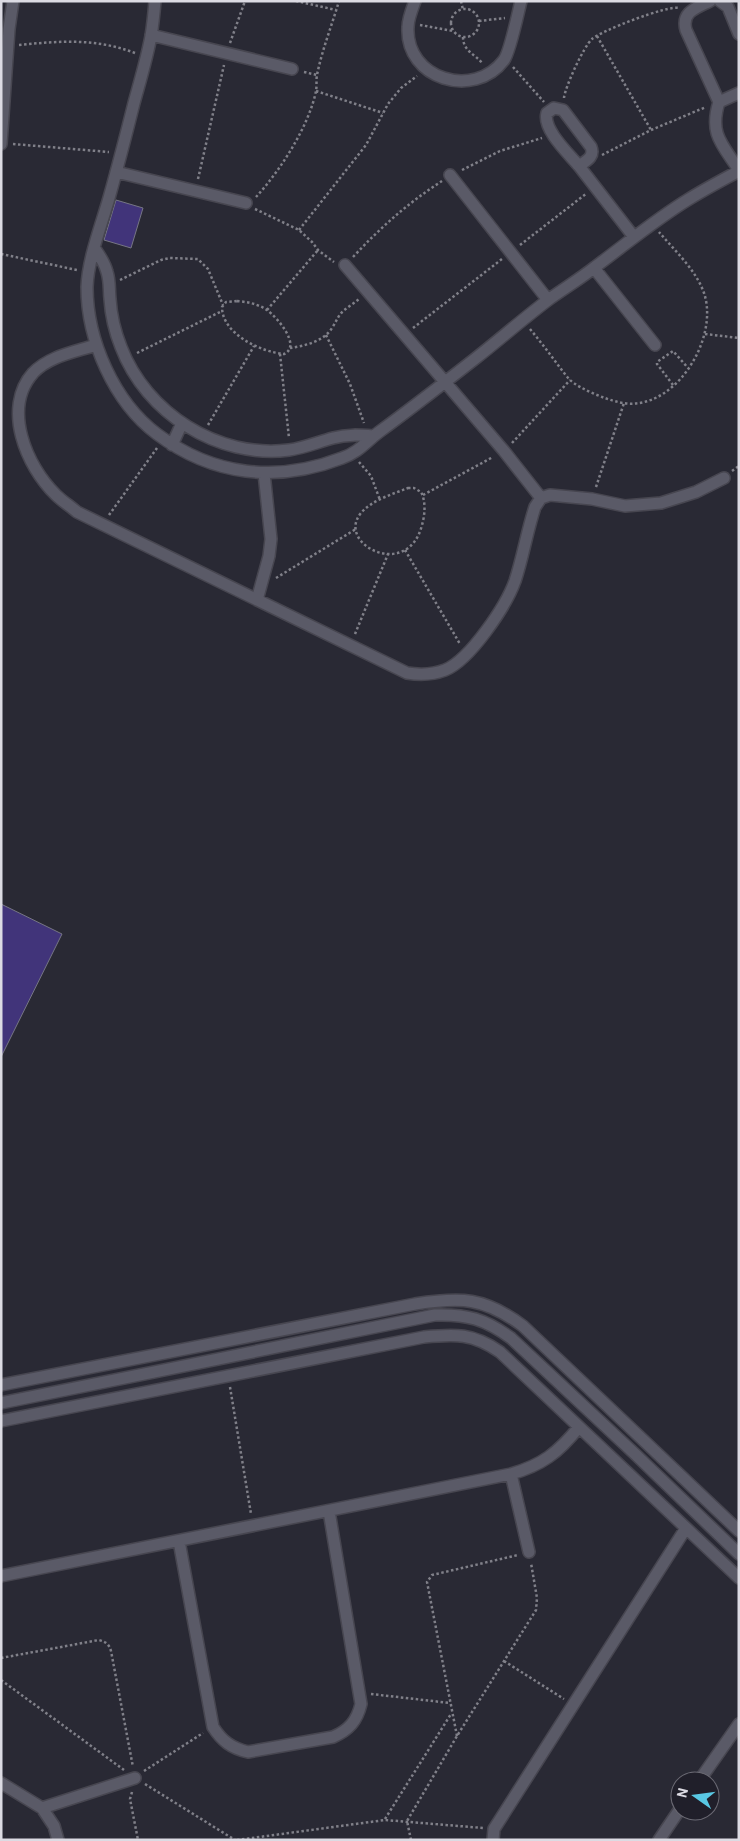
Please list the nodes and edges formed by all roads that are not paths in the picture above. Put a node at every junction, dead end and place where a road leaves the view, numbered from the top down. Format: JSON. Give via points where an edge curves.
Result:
{"nodes":[{"id":1,"x":13,"y":1,"type":"edge"},
{"id":2,"x":155,"y":1,"type":"edge"},
{"id":3,"x":414,"y":1,"type":"edge"},
{"id":4,"x":521,"y":1,"type":"edge"},
{"id":5,"x":710,"y":1,"type":"edge"},
{"id":6,"x":720,"y":1,"type":"edge"},
{"id":7,"x":739,"y":34,"type":"edge"},
{"id":8,"x":151,"y":35,"type":"junction"},
{"id":9,"x":292,"y":69,"type":"dead end"},
{"id":10,"x":739,"y":93,"type":"edge"},
{"id":11,"x":719,"y":102,"type":"junction"},
{"id":12,"x":1,"y":144,"type":"edge"},
{"id":13,"x":579,"y":166,"type":"junction"},
{"id":14,"x":739,"y":170,"type":"edge"},
{"id":15,"x":116,"y":172,"type":"junction"},
{"id":16,"x":450,"y":176,"type":"road end"},
{"id":17,"x":246,"y":203,"type":"road end"},
{"id":18,"x":634,"y":238,"type":"junction"},
{"id":19,"x":95,"y":249,"type":"junction"},
{"id":20,"x":345,"y":265,"type":"road end"},
{"id":21,"x":594,"y":268,"type":"junction"},
{"id":22,"x":548,"y":300,"type":"junction"},
{"id":23,"x":96,"y":345,"type":"junction"},
{"id":24,"x":655,"y":345,"type":"dead end"},
{"id":25,"x":445,"y":382,"type":"junction"},
{"id":26,"x":182,"y":423,"type":"junction"},
{"id":27,"x":371,"y":435,"type":"junction"},
{"id":28,"x":168,"y":442,"type":"junction"},
{"id":29,"x":264,"y":473,"type":"junction"},
{"id":30,"x":724,"y":478,"type":"dead end"},
{"id":31,"x":541,"y":498,"type":"junction"},
{"id":32,"x":257,"y":600,"type":"junction"},
{"id":33,"x":165,"y":1370,"type":"junction"},
{"id":34,"x":1,"y":1385,"type":"edge"},
{"id":35,"x":169,"y":1387,"type":"junction"},
{"id":36,"x":1,"y":1403,"type":"edge"},
{"id":37,"x":1,"y":1421,"type":"edge"},
{"id":38,"x":579,"y":1427,"type":"junction"},
{"id":39,"x":634,"y":1454,"type":"junction"},
{"id":40,"x":622,"y":1467,"type":"junction"},
{"id":41,"x":511,"y":1474,"type":"junction"},
{"id":42,"x":329,"y":1510,"type":"junction"},
{"id":43,"x":686,"y":1528,"type":"junction"},
{"id":44,"x":739,"y":1531,"type":"edge"},
{"id":45,"x":179,"y":1541,"type":"junction"},
{"id":46,"x":529,"y":1552,"type":"road end"},
{"id":47,"x":739,"y":1554,"type":"edge"},
{"id":48,"x":738,"y":1575,"type":"edge"},
{"id":49,"x":1,"y":1576,"type":"edge"},
{"id":50,"x":739,"y":1724,"type":"edge"},
{"id":51,"x":707,"y":1771,"type":"edge"},
{"id":52,"x":135,"y":1778,"type":"road end"},
{"id":53,"x":1,"y":1783,"type":"edge"},
{"id":54,"x":42,"y":1808,"type":"junction"},
{"id":55,"x":672,"y":1821,"type":"edge"},
{"id":56,"x":494,"y":1834,"type":"edge"},
{"id":57,"x":58,"y":1840,"type":"edge"},
{"id":58,"x":659,"y":1840,"type":"edge"}],
"edges":[{"from":1,"to":12,"type":"street"},
{"from":2,"to":8,"type":"street"},
{"from":3,"to":4,"type":"street","via":[[408,27],[410,44],[418,59],[430,72],[462,82],[479,79],[494,71],[505,58]]},
{"from":5,"to":11,"type":"street","via":[[690,11],[685,20],[686,30]]},
{"from":6,"to":7,"type":"street","via":[[728,7]]},
{"from":8,"to":9,"type":"street"},
{"from":8,"to":15,"type":"street"},
{"from":10,"to":11,"type":"street"},
{"from":11,"to":14,"type":"street","via":[[716,134]]},
{"from":13,"to":13,"type":"street","via":[[546,123],[550,110],[563,110],[591,147],[591,157]]},
{"from":13,"to":18,"type":"street"},
{"from":14,"to":18,"type":"street","via":[[687,200]]},
{"from":15,"to":17,"type":"street"},
{"from":15,"to":19,"type":"street"},
{"from":16,"to":22,"type":"street"},
{"from":18,"to":21,"type":"street"},
{"from":19,"to":23,"type":"street","via":[[88,273],[88,301]]},
{"from":19,"to":26,"type":"street","via":[[107,272],[114,324],[126,358],[146,390]]},
{"from":20,"to":25,"type":"street"},
{"from":21,"to":22,"type":"street"},
{"from":21,"to":24,"type":"street"},
{"from":22,"to":25,"type":"street"},
{"from":23,"to":28,"type":"street","via":[[118,392],[133,412]]},
{"from":23,"to":32,"type":"street","via":[[44,364],[34,373],[20,396],[19,422],[26,449],[38,474],[55,495],[77,512]]},
{"from":25,"to":27,"type":"street"},
{"from":25,"to":31,"type":"street"},
{"from":26,"to":27,"type":"street","via":[[225,444],[272,451],[290,450],[346,435]]},
{"from":26,"to":28,"type":"street"},
{"from":27,"to":29,"type":"street","via":[[366,445],[349,455],[305,469]]},
{"from":28,"to":29,"type":"street","via":[[210,464]]},
{"from":29,"to":32,"type":"street","via":[[272,539]]},
{"from":30,"to":31,"type":"street","via":[[661,504],[625,506],[555,495]]},
{"from":31,"to":32,"type":"street","via":[[534,507],[506,599],[485,632],[457,663],[446,670],[420,675],[395,669]]},
{"from":33,"to":35,"type":"street"},
{"from":33,"to":36,"type":"street"},
{"from":33,"to":39,"type":"street","via":[[435,1315],[476,1318],[511,1338]]},
{"from":34,"to":44,"type":"street","via":[[415,1304],[471,1300],[493,1308],[523,1326]]},
{"from":35,"to":37,"type":"street"},
{"from":35,"to":38,"type":"street","via":[[454,1334],[478,1339],[500,1352]]},
{"from":38,"to":40,"type":"street"},
{"from":38,"to":41,"type":"street","via":[[550,1458]]},
{"from":39,"to":40,"type":"street"},
{"from":39,"to":47,"type":"street"},
{"from":40,"to":43,"type":"street"},
{"from":41,"to":42,"type":"street"},
{"from":41,"to":46,"type":"street"},
{"from":42,"to":45,"type":"street"},
{"from":42,"to":45,"type":"street","via":[[360,1692],[359,1709],[352,1725],[333,1737],[248,1752],[237,1750],[219,1736],[213,1726]]},
{"from":43,"to":48,"type":"street"},
{"from":43,"to":56,"type":"street"},
{"from":45,"to":49,"type":"street"},
{"from":50,"to":51,"type":"street"},
{"from":52,"to":54,"type":"street"},
{"from":53,"to":54,"type":"street"},
{"from":54,"to":57,"type":"street","via":[[54,1826]]},
{"from":55,"to":58,"type":"street"}]}
